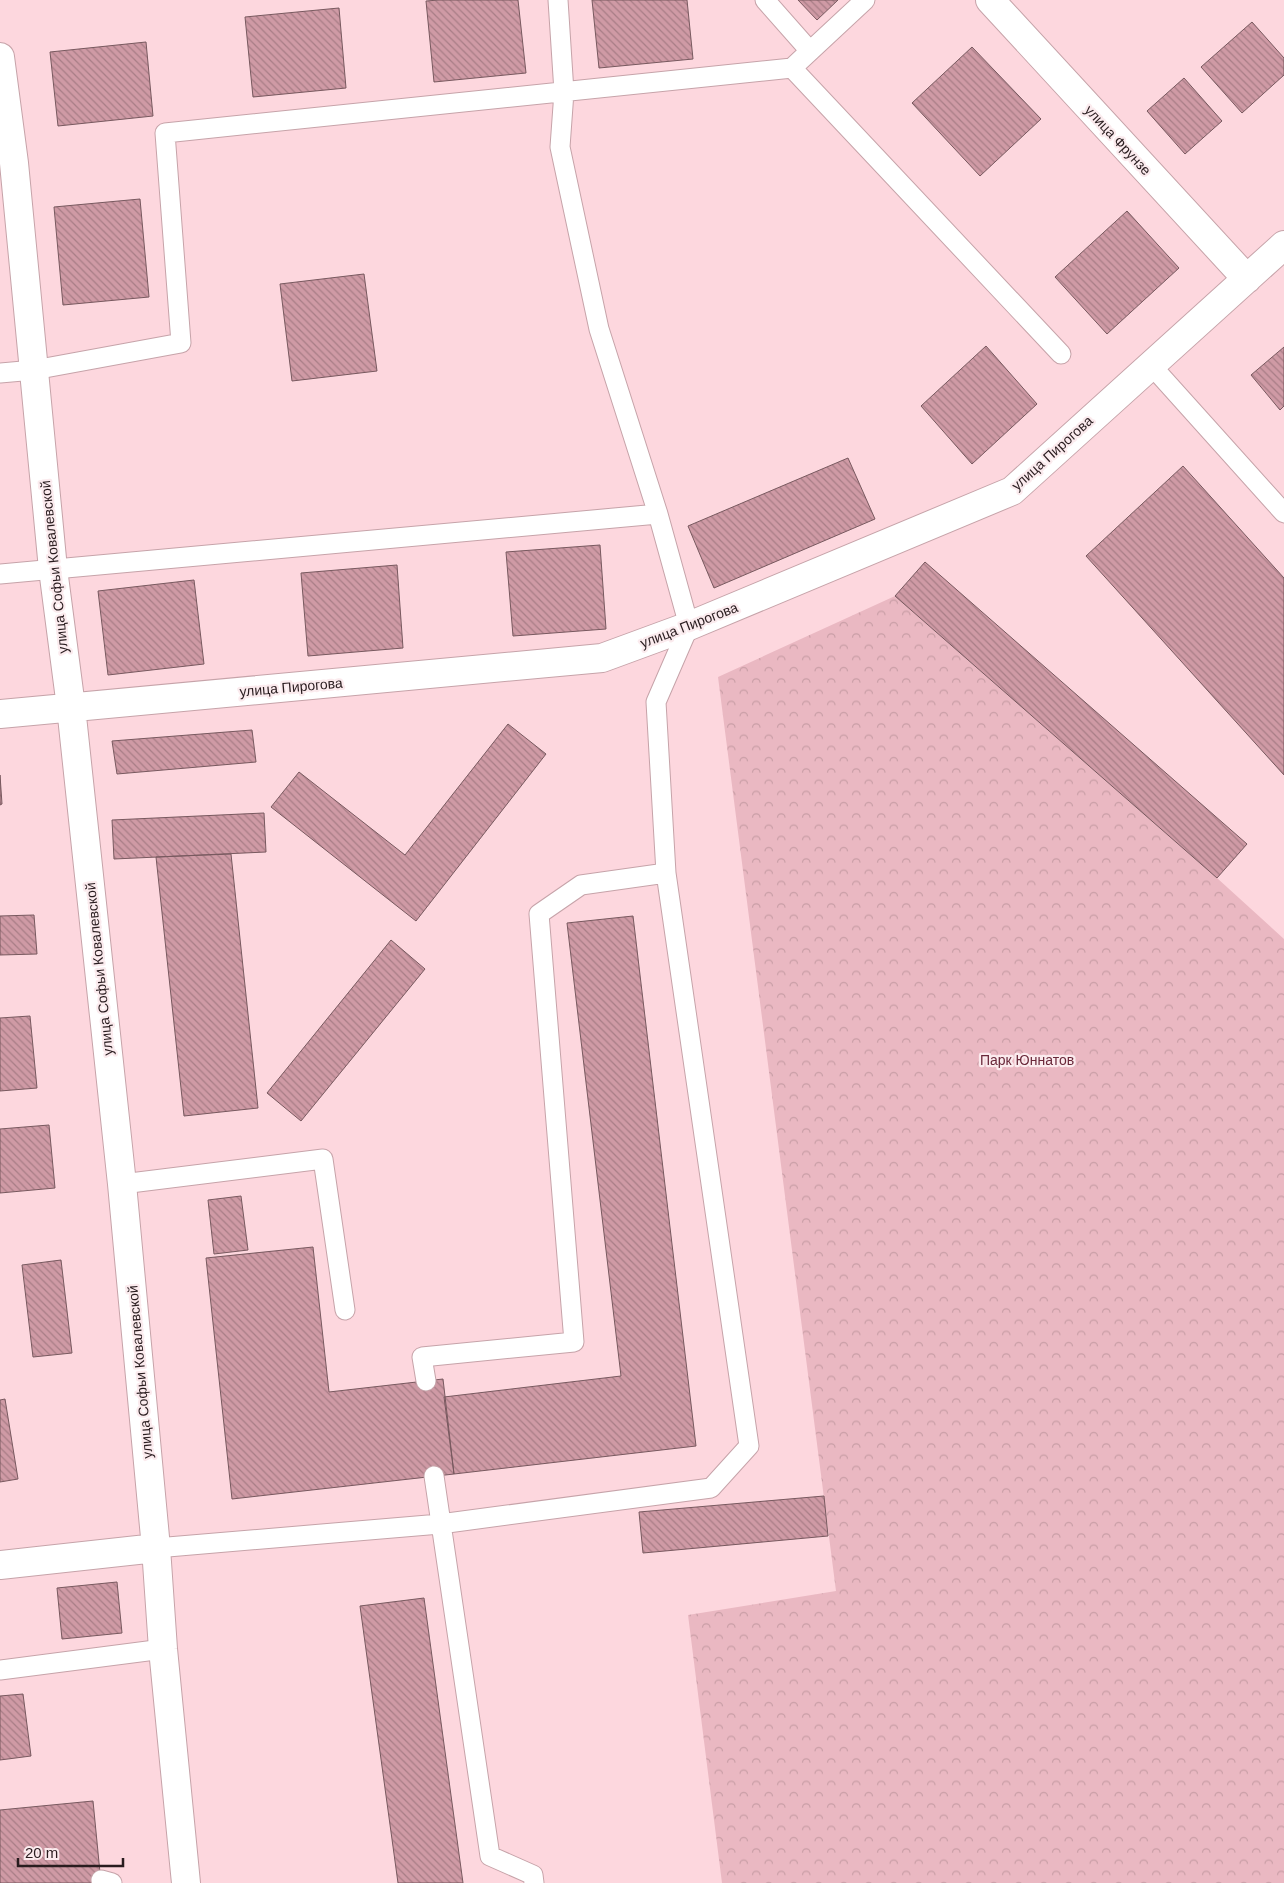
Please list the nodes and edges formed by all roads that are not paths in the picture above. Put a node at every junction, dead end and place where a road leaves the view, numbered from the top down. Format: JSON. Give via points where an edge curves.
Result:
{"nodes":[{"id":1,"x":558,"y":0,"type":"edge"},
{"id":2,"x":765,"y":0,"type":"edge"},
{"id":3,"x":865,"y":0,"type":"edge"},
{"id":4,"x":990,"y":0,"type":"edge"},
{"id":5,"x":810,"y":51,"type":"junction"},
{"id":6,"x":0,"y":57,"type":"edge"},
{"id":7,"x":792,"y":68,"type":"junction"},
{"id":8,"x":564,"y":92,"type":"junction"},
{"id":9,"x":1279,"y":259,"type":"edge"},
{"id":10,"x":1247,"y":279,"type":"junction"},
{"id":11,"x":1061,"y":354,"type":"dead end"},
{"id":12,"x":1151,"y":365,"type":"junction"},
{"id":13,"x":34,"y":370,"type":"junction"},
{"id":14,"x":0,"y":373,"type":"edge"},
{"id":15,"x":1284,"y":512,"type":"edge"},
{"id":16,"x":658,"y":514,"type":"junction"},
{"id":17,"x":53,"y":569,"type":"junction"},
{"id":18,"x":0,"y":574,"type":"edge"},
{"id":19,"x":690,"y":626,"type":"junction"},
{"id":20,"x":71,"y":707,"type":"junction"},
{"id":21,"x":0,"y":714,"type":"edge"},
{"id":22,"x":666,"y":873,"type":"junction"},
{"id":23,"x":122,"y":1184,"type":"junction"},
{"id":24,"x":345,"y":1310,"type":"dead end"},
{"id":25,"x":426,"y":1381,"type":"dead end"},
{"id":26,"x":434,"y":1476,"type":"dead end"},
{"id":27,"x":440,"y":1524,"type":"junction"},
{"id":28,"x":156,"y":1548,"type":"junction"},
{"id":29,"x":0,"y":1565,"type":"edge"},
{"id":30,"x":163,"y":1649,"type":"junction"},
{"id":31,"x":0,"y":1670,"type":"edge"},
{"id":32,"x":186,"y":1883,"type":"edge"},
{"id":33,"x":534,"y":1883,"type":"edge"}],
"edges":[{"from":1,"to":8,"type":"lane"},
{"from":2,"to":5,"type":"lane"},
{"from":3,"to":5,"type":"lane"},
{"from":4,"to":10,"type":"street","name":"улица Фрунзе"},
{"from":5,"to":7,"type":"lane"},
{"from":6,"to":13,"type":"street","name":"улица Софьи Ковалевской"},
{"from":7,"to":8,"type":"lane"},
{"from":7,"to":11,"type":"lane"},
{"from":8,"to":13,"type":"lane","via":[[165,133],[181,343]]},
{"from":8,"to":16,"type":"lane","via":[[560,147],[599,329]]},
{"from":9,"to":10,"type":"street","name":"улица Пирогова"},
{"from":10,"to":12,"type":"street","name":"улица Пирогова"},
{"from":12,"to":15,"type":"lane"},
{"from":12,"to":19,"type":"street","name":"улица Пирогова","via":[[1012,491]]},
{"from":13,"to":14,"type":"lane"},
{"from":13,"to":17,"type":"street","name":"улица Софьи Ковалевской"},
{"from":16,"to":17,"type":"lane"},
{"from":16,"to":19,"type":"lane"},
{"from":17,"to":18,"type":"lane"},
{"from":17,"to":20,"type":"street","name":"улица Софьи Ковалевской"},
{"from":19,"to":20,"type":"street","name":"улица Пирогова","via":[[602,658]]},
{"from":19,"to":22,"type":"lane","via":[[656,702]]},
{"from":20,"to":21,"type":"street","name":"улица Пирогова"},
{"from":20,"to":23,"type":"street","name":"улица Софьи Ковалевской"},
{"from":22,"to":25,"type":"lane","via":[[581,885],[539,914],[574,1342],[422,1357]]},
{"from":22,"to":27,"type":"lane","via":[[749,1446],[711,1488]]},
{"from":23,"to":24,"type":"lane","via":[[323,1159]]},
{"from":23,"to":28,"type":"street","name":"улица Софьи Ковалевской"},
{"from":26,"to":27,"type":"lane"},
{"from":27,"to":28,"type":"lane"},
{"from":27,"to":33,"type":"lane","via":[[490,1856],[532,1875]]},
{"from":28,"to":29,"type":"street"},
{"from":28,"to":30,"type":"street","name":"улица Софьи Ковалевской"},
{"from":30,"to":31,"type":"lane"},
{"from":30,"to":32,"type":"street","name":"улица Софьи Ковалевской"}]}
